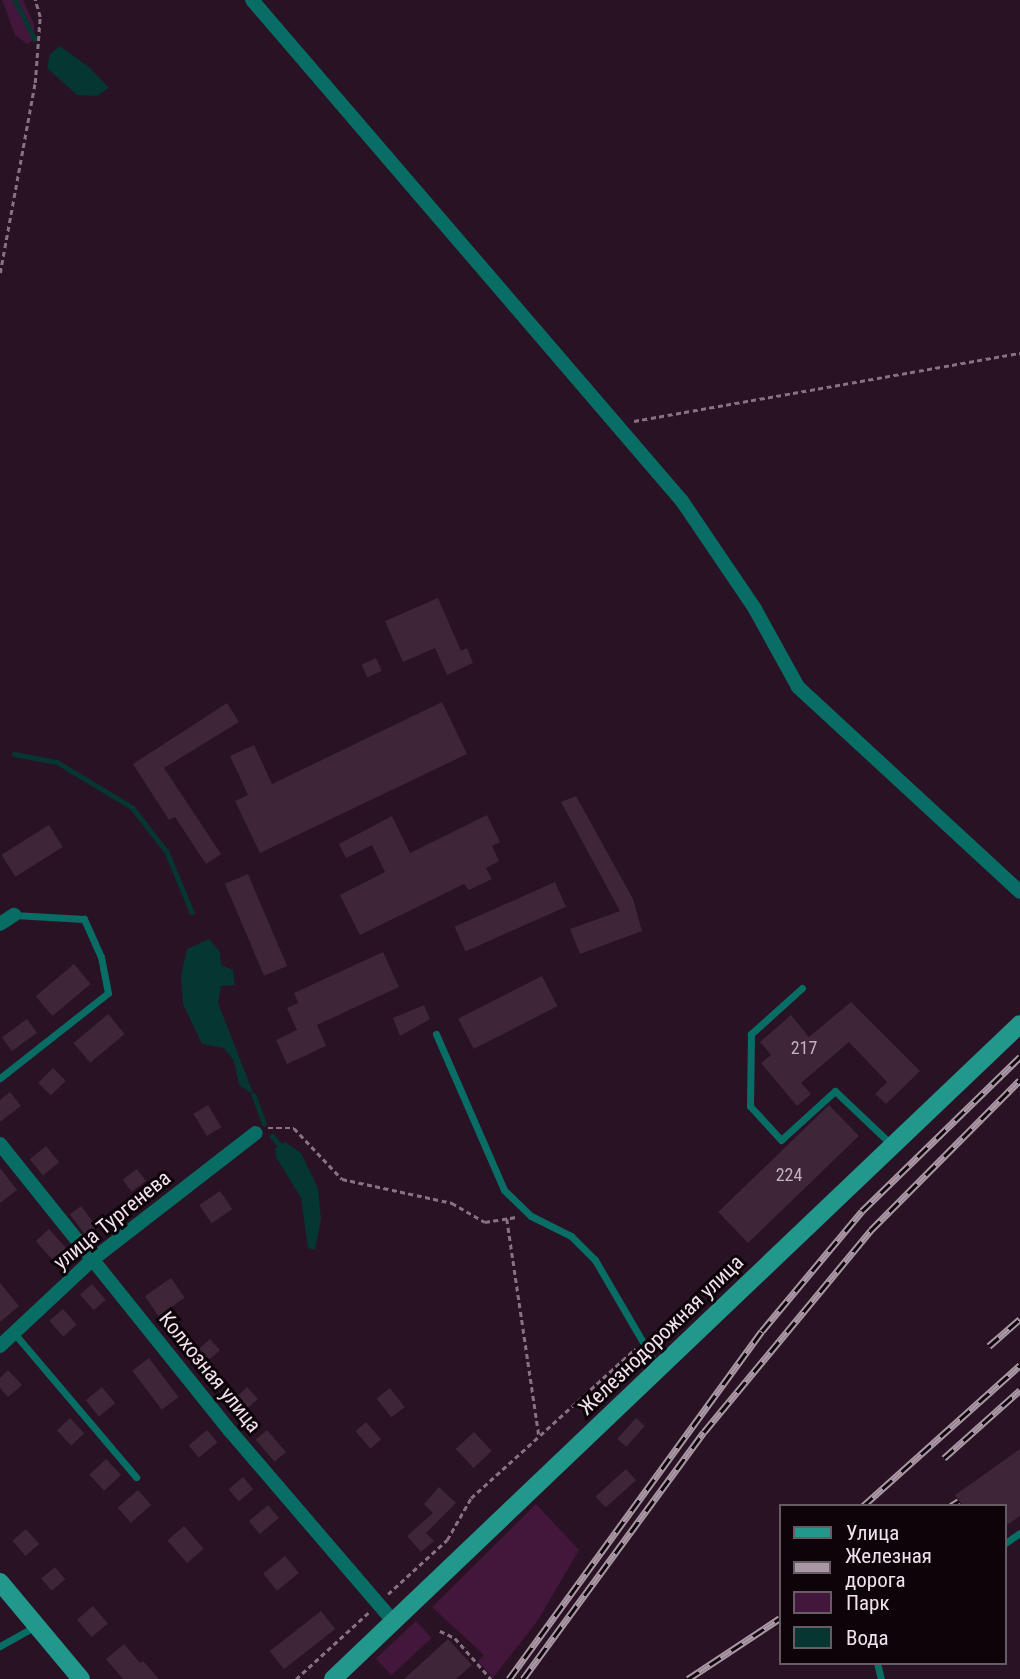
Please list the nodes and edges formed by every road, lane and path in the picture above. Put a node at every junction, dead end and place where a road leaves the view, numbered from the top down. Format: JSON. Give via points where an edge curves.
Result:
{"nodes":[{"id":1,"x":35,"y":0,"type":"edge"},
{"id":2,"x":252,"y":0,"type":"edge"},
{"id":3,"x":0,"y":273,"type":"edge"},
{"id":4,"x":1020,"y":353,"type":"edge"},
{"id":5,"x":617,"y":424,"type":"junction"},
{"id":6,"x":1020,"y":892,"type":"edge"},
{"id":7,"x":14,"y":915,"type":"joint"},
{"id":8,"x":0,"y":924,"type":"edge"},
{"id":9,"x":802,"y":988,"type":"dead end"},
{"id":10,"x":1020,"y":1024,"type":"edge"},
{"id":11,"x":436,"y":1034,"type":"dead end"},
{"id":12,"x":0,"y":1078,"type":"edge"},
{"id":13,"x":256,"y":1133,"type":"joint"},
{"id":14,"x":0,"y":1144,"type":"edge"},
{"id":15,"x":893,"y":1145,"type":"junction"},
{"id":16,"x":531,"y":1216,"type":"junction"},
{"id":17,"x":507,"y":1219,"type":"junction"},
{"id":18,"x":92,"y":1260,"type":"junction"},
{"id":19,"x":15,"y":1333,"type":"junction"},
{"id":20,"x":643,"y":1342,"type":"junction"},
{"id":21,"x":0,"y":1346,"type":"edge"},
{"id":22,"x":658,"y":1368,"type":"junction"},
{"id":23,"x":539,"y":1436,"type":"junction"},
{"id":24,"x":136,"y":1477,"type":"dead end"},
{"id":25,"x":0,"y":1582,"type":"edge"},
{"id":26,"x":378,"y":1603,"type":"junction"},
{"id":27,"x":393,"y":1621,"type":"junction"},
{"id":28,"x":37,"y":1626,"type":"junction"},
{"id":29,"x":440,"y":1631,"type":"dead end"},
{"id":30,"x":0,"y":1646,"type":"edge"},
{"id":31,"x":81,"y":1679,"type":"edge"},
{"id":32,"x":296,"y":1679,"type":"edge"},
{"id":33,"x":333,"y":1679,"type":"edge"},
{"id":34,"x":491,"y":1679,"type":"edge"}],
"edges":[{"from":1,"to":3,"type":"path","via":[[40,17],[35,83]]},
{"from":2,"to":5,"type":"street"},
{"from":4,"to":5,"type":"path"},
{"from":5,"to":6,"type":"street","via":[[682,501],[755,609],[798,687]]},
{"from":7,"to":8,"type":"street"},
{"from":7,"to":12,"type":"lane","via":[[83,919],[101,957],[108,993]]},
{"from":9,"to":15,"type":"lane","via":[[751,1034],[750,1106],[781,1140],[835,1091]]},
{"from":10,"to":15,"type":"street","name":"Железнодорожная улица"},
{"from":11,"to":16,"type":"lane","via":[[504,1190]]},
{"from":13,"to":17,"type":"path","via":[[273,1126],[294,1128],[342,1179],[452,1202],[485,1222]]},
{"from":13,"to":18,"type":"street","name":"улица Тургенева"},
{"from":14,"to":18,"type":"street","name":"Колхозная улица"},
{"from":15,"to":22,"type":"street","name":"Железнодорожная улица"},
{"from":16,"to":17,"type":"path"},
{"from":16,"to":20,"type":"lane","via":[[570,1236],[595,1260]]},
{"from":17,"to":23,"type":"path"},
{"from":18,"to":19,"type":"street","name":"улица Тургенева"},
{"from":18,"to":26,"type":"street","name":"Колхозная улица"},
{"from":19,"to":21,"type":"street","name":"улица Тургенева"},
{"from":19,"to":24,"type":"lane"},
{"from":20,"to":22,"type":"lane"},
{"from":20,"to":23,"type":"path"},
{"from":22,"to":27,"type":"street","name":"Железнодорожная улица"},
{"from":23,"to":26,"type":"path","via":[[471,1497],[447,1540]]},
{"from":25,"to":28,"type":"street"},
{"from":26,"to":27,"type":"street","name":"Колхозная улица"},
{"from":26,"to":32,"type":"path"},
{"from":27,"to":33,"type":"street","name":"Железнодорожная улица"},
{"from":28,"to":30,"type":"lane"},
{"from":28,"to":31,"type":"street"},
{"from":29,"to":34,"type":"path","via":[[455,1638]]}]}
